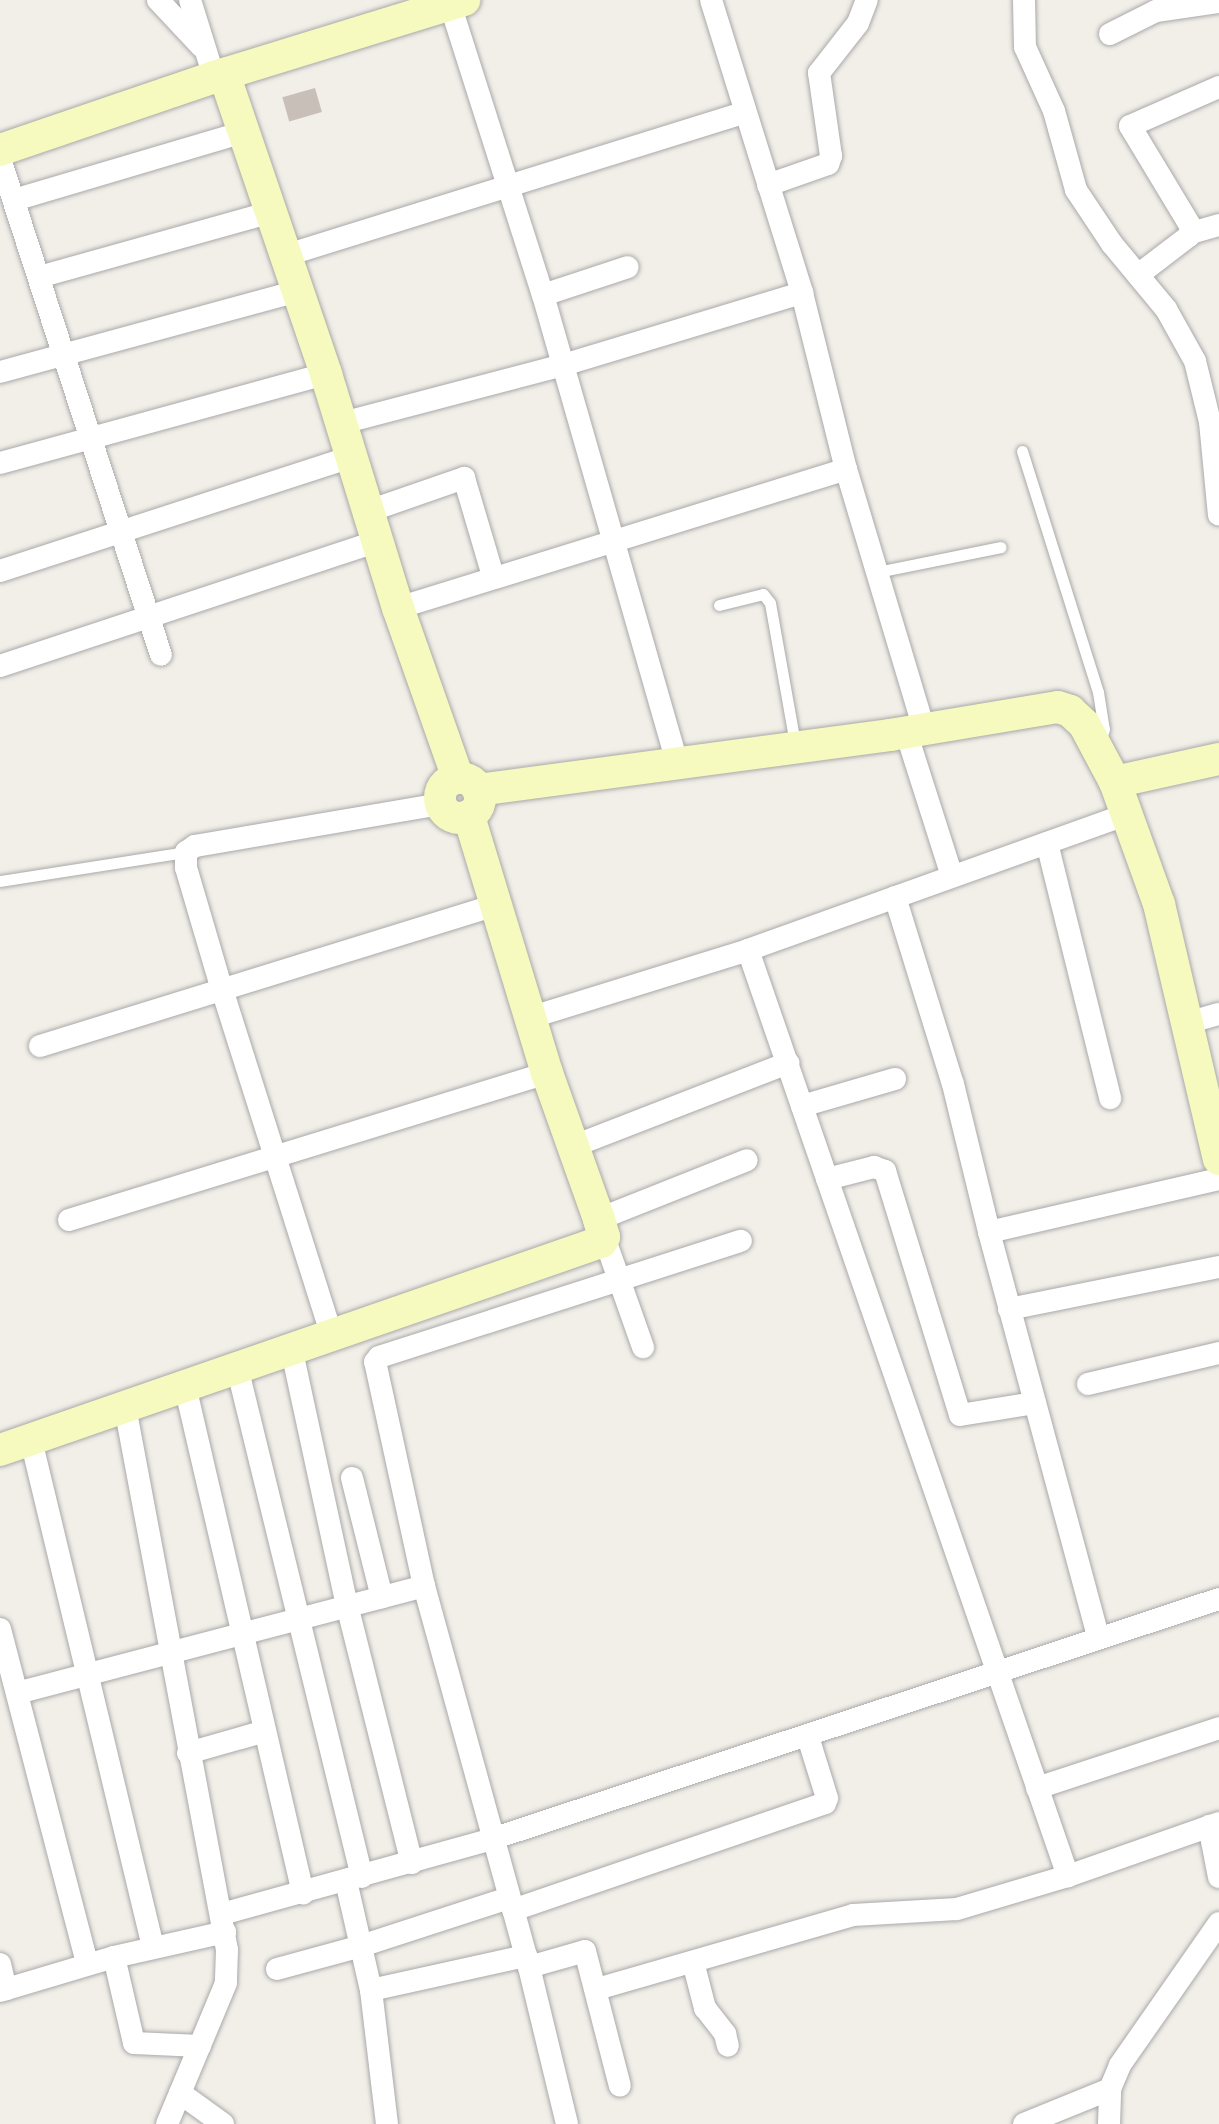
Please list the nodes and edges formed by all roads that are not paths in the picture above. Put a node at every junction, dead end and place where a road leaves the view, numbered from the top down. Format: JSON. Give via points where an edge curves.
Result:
{"nodes":[{"id":1,"x":158,"y":0,"type":"edge"},
{"id":2,"x":190,"y":0,"type":"edge"},
{"id":3,"x":711,"y":0,"type":"edge"},
{"id":4,"x":867,"y":0,"type":"edge"},
{"id":5,"x":1024,"y":0,"type":"edge"},
{"id":6,"x":457,"y":2,"type":"edge"},
{"id":7,"x":1219,"y":2,"type":"edge"},
{"id":8,"x":1110,"y":34,"type":"dead end"},
{"id":9,"x":215,"y":67,"type":"junction"},
{"id":10,"x":1219,"y":87,"type":"edge"},
{"id":11,"x":745,"y":112,"type":"junction"},
{"id":12,"x":244,"y":132,"type":"junction"},
{"id":13,"x":0,"y":150,"type":"edge"},
{"id":14,"x":0,"y":159,"type":"edge"},
{"id":15,"x":768,"y":185,"type":"junction"},
{"id":16,"x":509,"y":187,"type":"junction"},
{"id":17,"x":14,"y":200,"type":"junction"},
{"id":18,"x":272,"y":212,"type":"junction"},
{"id":19,"x":1219,"y":225,"type":"edge"},
{"id":20,"x":1191,"y":233,"type":"junction"},
{"id":21,"x":287,"y":255,"type":"junction"},
{"id":22,"x":628,"y":267,"type":"dead end"},
{"id":23,"x":1138,"y":275,"type":"junction"},
{"id":24,"x":39,"y":277,"type":"junction"},
{"id":25,"x":299,"y":291,"type":"junction"},
{"id":26,"x":802,"y":293,"type":"junction"},
{"id":27,"x":543,"y":295,"type":"junction"},
{"id":28,"x":65,"y":355,"type":"junction"},
{"id":29,"x":563,"y":365,"type":"junction"},
{"id":30,"x":0,"y":372,"type":"edge"},
{"id":31,"x":326,"y":374,"type":"junction"},
{"id":32,"x":1213,"y":407,"type":"edge"},
{"id":33,"x":342,"y":423,"type":"junction"},
{"id":34,"x":92,"y":436,"type":"junction"},
{"id":35,"x":1022,"y":451,"type":"dead end"},
{"id":36,"x":351,"y":457,"type":"junction"},
{"id":37,"x":0,"y":463,"type":"edge"},
{"id":38,"x":846,"y":469,"type":"junction"},
{"id":39,"x":369,"y":511,"type":"junction"},
{"id":40,"x":1219,"y":514,"type":"edge"},
{"id":41,"x":121,"y":529,"type":"junction"},
{"id":42,"x":611,"y":540,"type":"junction"},
{"id":43,"x":379,"y":541,"type":"junction"},
{"id":44,"x":1001,"y":547,"type":"dead end"},
{"id":45,"x":0,"y":571,"type":"edge"},
{"id":46,"x":877,"y":572,"type":"junction"},
{"id":47,"x":493,"y":576,"type":"junction"},
{"id":48,"x":719,"y":605,"type":"dead end"},
{"id":49,"x":398,"y":608,"type":"junction"},
{"id":50,"x":150,"y":617,"type":"junction"},
{"id":51,"x":161,"y":655,"type":"dead end"},
{"id":52,"x":0,"y":666,"type":"edge"},
{"id":53,"x":915,"y":731,"type":"junction"},
{"id":54,"x":796,"y":747,"type":"junction"},
{"id":55,"x":1098,"y":750,"type":"junction"},
{"id":56,"x":1219,"y":759,"type":"edge"},
{"id":57,"x":677,"y":762,"type":"junction"},
{"id":58,"x":1115,"y":782,"type":"junction"},
{"id":59,"x":462,"y":797,"type":"junction"},
{"id":60,"x":1127,"y":814,"type":"junction"},
{"id":61,"x":1047,"y":843,"type":"junction"},
{"id":62,"x":186,"y":852,"type":"junction"},
{"id":63,"x":952,"y":876,"type":"junction"},
{"id":64,"x":0,"y":881,"type":"edge"},
{"id":65,"x":895,"y":897,"type":"junction"},
{"id":66,"x":496,"y":905,"type":"junction"},
{"id":67,"x":748,"y":950,"type":"junction"},
{"id":68,"x":222,"y":990,"type":"junction"},
{"id":69,"x":1219,"y":1014,"type":"edge"},
{"id":70,"x":529,"y":1018,"type":"junction"},
{"id":71,"x":1187,"y":1023,"type":"junction"},
{"id":72,"x":40,"y":1046,"type":"dead end"},
{"id":73,"x":788,"y":1063,"type":"junction"},
{"id":74,"x":547,"y":1073,"type":"junction"},
{"id":75,"x":895,"y":1079,"type":"dead end"},
{"id":76,"x":1110,"y":1098,"type":"dead end"},
{"id":77,"x":802,"y":1106,"type":"junction"},
{"id":78,"x":1214,"y":1112,"type":"edge"},
{"id":79,"x":574,"y":1146,"type":"junction"},
{"id":80,"x":275,"y":1158,"type":"junction"},
{"id":81,"x":1219,"y":1159,"type":"edge"},
{"id":82,"x":747,"y":1160,"type":"dead end"},
{"id":83,"x":827,"y":1179,"type":"junction"},
{"id":84,"x":1219,"y":1179,"type":"edge"},
{"id":85,"x":69,"y":1220,"type":"dead end"},
{"id":86,"x":602,"y":1228,"type":"junction"},
{"id":87,"x":989,"y":1232,"type":"junction"},
{"id":88,"x":741,"y":1241,"type":"dead end"},
{"id":89,"x":1219,"y":1267,"type":"edge"},
{"id":90,"x":621,"y":1281,"type":"junction"},
{"id":91,"x":1009,"y":1309,"type":"junction"},
{"id":92,"x":331,"y":1333,"type":"junction"},
{"id":93,"x":291,"y":1347,"type":"junction"},
{"id":94,"x":643,"y":1347,"type":"dead end"},
{"id":95,"x":1219,"y":1353,"type":"edge"},
{"id":96,"x":237,"y":1367,"type":"junction"},
{"id":97,"x":1088,"y":1384,"type":"dead end"},
{"id":98,"x":185,"y":1386,"type":"junction"},
{"id":99,"x":1035,"y":1403,"type":"junction"},
{"id":100,"x":125,"y":1407,"type":"junction"},
{"id":101,"x":31,"y":1440,"type":"junction"},
{"id":102,"x":0,"y":1450,"type":"edge"},
{"id":103,"x":352,"y":1478,"type":"dead end"},
{"id":104,"x":424,"y":1586,"type":"junction"},
{"id":105,"x":382,"y":1597,"type":"junction"},
{"id":106,"x":1219,"y":1599,"type":"edge"},
{"id":107,"x":347,"y":1605,"type":"junction"},
{"id":108,"x":298,"y":1618,"type":"junction"},
{"id":109,"x":0,"y":1629,"type":"edge"},
{"id":110,"x":242,"y":1636,"type":"junction"},
{"id":111,"x":1098,"y":1637,"type":"junction"},
{"id":112,"x":169,"y":1654,"type":"junction"},
{"id":113,"x":87,"y":1673,"type":"junction"},
{"id":114,"x":996,"y":1674,"type":"junction"},
{"id":115,"x":17,"y":1693,"type":"junction"},
{"id":116,"x":1219,"y":1728,"type":"edge"},
{"id":117,"x":265,"y":1731,"type":"junction"},
{"id":118,"x":808,"y":1737,"type":"junction"},
{"id":119,"x":188,"y":1753,"type":"junction"},
{"id":120,"x":1037,"y":1788,"type":"junction"},
{"id":121,"x":1214,"y":1825,"type":"edge"},
{"id":122,"x":492,"y":1839,"type":"junction"},
{"id":123,"x":412,"y":1863,"type":"junction"},
{"id":124,"x":1068,"y":1876,"type":"junction"},
{"id":125,"x":1219,"y":1877,"type":"edge"},
{"id":126,"x":354,"y":1879,"type":"junction"},
{"id":127,"x":303,"y":1893,"type":"junction"},
{"id":128,"x":511,"y":1904,"type":"junction"},
{"id":129,"x":223,"y":1923,"type":"junction"},
{"id":130,"x":1219,"y":1923,"type":"edge"},
{"id":131,"x":361,"y":1946,"type":"junction"},
{"id":132,"x":153,"y":1947,"type":"junction"},
{"id":133,"x":114,"y":1957,"type":"junction"},
{"id":134,"x":528,"y":1962,"type":"junction"},
{"id":135,"x":693,"y":1962,"type":"junction"},
{"id":136,"x":0,"y":1964,"type":"edge"},
{"id":137,"x":87,"y":1964,"type":"junction"},
{"id":138,"x":277,"y":1969,"type":"dead end"},
{"id":139,"x":597,"y":1989,"type":"junction"},
{"id":140,"x":3,"y":1990,"type":"edge"},
{"id":141,"x":371,"y":1990,"type":"junction"},
{"id":142,"x":200,"y":2046,"type":"junction"},
{"id":143,"x":728,"y":2046,"type":"dead end"},
{"id":144,"x":620,"y":2086,"type":"dead end"},
{"id":145,"x":1110,"y":2089,"type":"junction"},
{"id":146,"x":180,"y":2093,"type":"junction"},
{"id":147,"x":167,"y":2124,"type":"edge"},
{"id":148,"x":223,"y":2124,"type":"edge"},
{"id":149,"x":387,"y":2124,"type":"edge"},
{"id":150,"x":567,"y":2124,"type":"edge"},
{"id":151,"x":1024,"y":2124,"type":"edge"},
{"id":152,"x":1109,"y":2124,"type":"edge"}],
"edges":[{"from":1,"to":9,"type":"street"},
{"from":2,"to":9,"type":"street"},
{"from":3,"to":11,"type":"street"},
{"from":4,"to":15,"type":"street","via":[[858,23],[819,73],[828,164]]},
{"from":5,"to":23,"type":"street","via":[[1025,47],[1054,111],[1076,190]]},
{"from":6,"to":9,"type":"street"},
{"from":6,"to":16,"type":"street"},
{"from":7,"to":8,"type":"street","via":[[1156,11]]},
{"from":9,"to":12,"type":"street"},
{"from":9,"to":13,"type":"street"},
{"from":10,"to":20,"type":"street","via":[[1130,126]]},
{"from":11,"to":15,"type":"street"},
{"from":11,"to":16,"type":"street"},
{"from":12,"to":17,"type":"street"},
{"from":12,"to":18,"type":"street"},
{"from":14,"to":17,"type":"street"},
{"from":15,"to":26,"type":"street"},
{"from":16,"to":21,"type":"street"},
{"from":16,"to":27,"type":"street"},
{"from":17,"to":24,"type":"street"},
{"from":18,"to":21,"type":"street"},
{"from":18,"to":24,"type":"street"},
{"from":19,"to":20,"type":"street"},
{"from":20,"to":23,"type":"street"},
{"from":21,"to":25,"type":"street"},
{"from":22,"to":27,"type":"street"},
{"from":23,"to":32,"type":"street","via":[[1179,329]]},
{"from":24,"to":28,"type":"street"},
{"from":25,"to":28,"type":"street"},
{"from":25,"to":31,"type":"street"},
{"from":26,"to":29,"type":"street"},
{"from":26,"to":38,"type":"street"},
{"from":27,"to":29,"type":"street"},
{"from":28,"to":30,"type":"street"},
{"from":28,"to":34,"type":"street"},
{"from":29,"to":33,"type":"street"},
{"from":29,"to":42,"type":"street"},
{"from":31,"to":33,"type":"street"},
{"from":31,"to":34,"type":"street"},
{"from":32,"to":40,"type":"street"},
{"from":33,"to":36,"type":"street"},
{"from":34,"to":37,"type":"street"},
{"from":34,"to":41,"type":"street"},
{"from":35,"to":55,"type":"lane","via":[[1098,692],[1104,729]]},
{"from":36,"to":39,"type":"street"},
{"from":36,"to":41,"type":"street"},
{"from":38,"to":42,"type":"street"},
{"from":38,"to":46,"type":"street"},
{"from":39,"to":43,"type":"street"},
{"from":39,"to":47,"type":"street","via":[[461,476]]},
{"from":41,"to":45,"type":"street"},
{"from":41,"to":50,"type":"street"},
{"from":42,"to":47,"type":"street"},
{"from":42,"to":57,"type":"street"},
{"from":43,"to":49,"type":"street"},
{"from":43,"to":50,"type":"street"},
{"from":44,"to":46,"type":"lane"},
{"from":46,"to":53,"type":"street"},
{"from":47,"to":49,"type":"street"},
{"from":48,"to":54,"type":"lane","via":[[756,594],[767,597]]},
{"from":49,"to":59,"type":"street"},
{"from":50,"to":51,"type":"street"},
{"from":50,"to":52,"type":"street"},
{"from":53,"to":54,"type":"street"},
{"from":53,"to":55,"type":"street","via":[[1058,707],[1084,724]]},
{"from":53,"to":63,"type":"street"},
{"from":54,"to":57,"type":"street"},
{"from":55,"to":58,"type":"street"},
{"from":56,"to":58,"type":"street"},
{"from":57,"to":59,"type":"street"},
{"from":58,"to":60,"type":"street"},
{"from":59,"to":62,"type":"street","via":[[195,846]]},
{"from":59,"to":66,"type":"street"},
{"from":60,"to":61,"type":"street"},
{"from":60,"to":71,"type":"street","via":[[1159,904]]},
{"from":61,"to":63,"type":"street"},
{"from":61,"to":76,"type":"street"},
{"from":62,"to":64,"type":"lane"},
{"from":62,"to":68,"type":"street","via":[[186,868]]},
{"from":63,"to":65,"type":"street"},
{"from":65,"to":67,"type":"street"},
{"from":65,"to":87,"type":"street","via":[[953,1084]]},
{"from":66,"to":68,"type":"street"},
{"from":66,"to":70,"type":"street"},
{"from":67,"to":70,"type":"street"},
{"from":67,"to":73,"type":"street"},
{"from":68,"to":72,"type":"street"},
{"from":68,"to":80,"type":"street"},
{"from":69,"to":71,"type":"street"},
{"from":70,"to":74,"type":"street"},
{"from":71,"to":78,"type":"street"},
{"from":73,"to":77,"type":"street"},
{"from":73,"to":79,"type":"street"},
{"from":74,"to":79,"type":"street"},
{"from":74,"to":80,"type":"street"},
{"from":75,"to":77,"type":"street"},
{"from":77,"to":83,"type":"street"},
{"from":78,"to":81,"type":"street"},
{"from":79,"to":86,"type":"street"},
{"from":80,"to":85,"type":"street"},
{"from":80,"to":92,"type":"street"},
{"from":82,"to":86,"type":"street"},
{"from":83,"to":99,"type":"street","via":[[874,1167],[885,1171],[960,1415]]},
{"from":83,"to":114,"type":"street"},
{"from":84,"to":87,"type":"street"},
{"from":86,"to":90,"type":"street"},
{"from":86,"to":92,"type":"street","via":[[594,1246]]},
{"from":87,"to":91,"type":"street"},
{"from":88,"to":90,"type":"street"},
{"from":89,"to":91,"type":"street"},
{"from":90,"to":94,"type":"street"},
{"from":90,"to":104,"type":"street","via":[[377,1358],[374,1367]]},
{"from":91,"to":99,"type":"street"},
{"from":92,"to":93,"type":"street"},
{"from":93,"to":96,"type":"street"},
{"from":93,"to":107,"type":"street"},
{"from":95,"to":97,"type":"street"},
{"from":96,"to":98,"type":"street"},
{"from":96,"to":108,"type":"street"},
{"from":98,"to":100,"type":"street"},
{"from":98,"to":110,"type":"street"},
{"from":99,"to":111,"type":"street"},
{"from":100,"to":101,"type":"street"},
{"from":100,"to":112,"type":"street"},
{"from":101,"to":102,"type":"street"},
{"from":101,"to":113,"type":"street"},
{"from":103,"to":105,"type":"street"},
{"from":104,"to":105,"type":"street"},
{"from":104,"to":122,"type":"street"},
{"from":105,"to":107,"type":"street"},
{"from":106,"to":111,"type":"street"},
{"from":107,"to":108,"type":"street"},
{"from":107,"to":123,"type":"street"},
{"from":108,"to":110,"type":"street"},
{"from":108,"to":126,"type":"street"},
{"from":109,"to":115,"type":"street"},
{"from":110,"to":112,"type":"street"},
{"from":110,"to":117,"type":"street"},
{"from":111,"to":114,"type":"street"},
{"from":112,"to":113,"type":"street"},
{"from":112,"to":119,"type":"street"},
{"from":113,"to":115,"type":"street"},
{"from":113,"to":132,"type":"street"},
{"from":114,"to":118,"type":"street"},
{"from":114,"to":120,"type":"street"},
{"from":115,"to":137,"type":"street"},
{"from":116,"to":120,"type":"street"},
{"from":117,"to":119,"type":"street"},
{"from":117,"to":127,"type":"street"},
{"from":118,"to":122,"type":"street"},
{"from":118,"to":128,"type":"street","via":[[825,1803]]},
{"from":119,"to":129,"type":"street"},
{"from":120,"to":124,"type":"street"},
{"from":121,"to":124,"type":"street"},
{"from":121,"to":125,"type":"street"},
{"from":122,"to":123,"type":"street"},
{"from":122,"to":128,"type":"street"},
{"from":123,"to":126,"type":"street"},
{"from":124,"to":135,"type":"street","via":[[945,1911],[853,1915]]},
{"from":126,"to":127,"type":"street"},
{"from":126,"to":131,"type":"street"},
{"from":127,"to":129,"type":"street"},
{"from":128,"to":131,"type":"street"},
{"from":128,"to":134,"type":"street"},
{"from":129,"to":132,"type":"street"},
{"from":129,"to":142,"type":"street","via":[[226,1983]]},
{"from":130,"to":145,"type":"street","via":[[1120,2065]]},
{"from":131,"to":138,"type":"street"},
{"from":131,"to":141,"type":"street"},
{"from":132,"to":133,"type":"street"},
{"from":133,"to":137,"type":"street"},
{"from":133,"to":142,"type":"street","via":[[134,2043]]},
{"from":134,"to":139,"type":"street","via":[[584,1950]]},
{"from":134,"to":141,"type":"street"},
{"from":134,"to":150,"type":"street"},
{"from":135,"to":139,"type":"street"},
{"from":135,"to":143,"type":"street","via":[[704,2006]]},
{"from":136,"to":140,"type":"street"},
{"from":137,"to":140,"type":"street"},
{"from":139,"to":144,"type":"street"},
{"from":141,"to":149,"type":"street"},
{"from":142,"to":146,"type":"street"},
{"from":145,"to":151,"type":"street"},
{"from":145,"to":152,"type":"street"},
{"from":146,"to":147,"type":"street"},
{"from":146,"to":148,"type":"street"}]}
